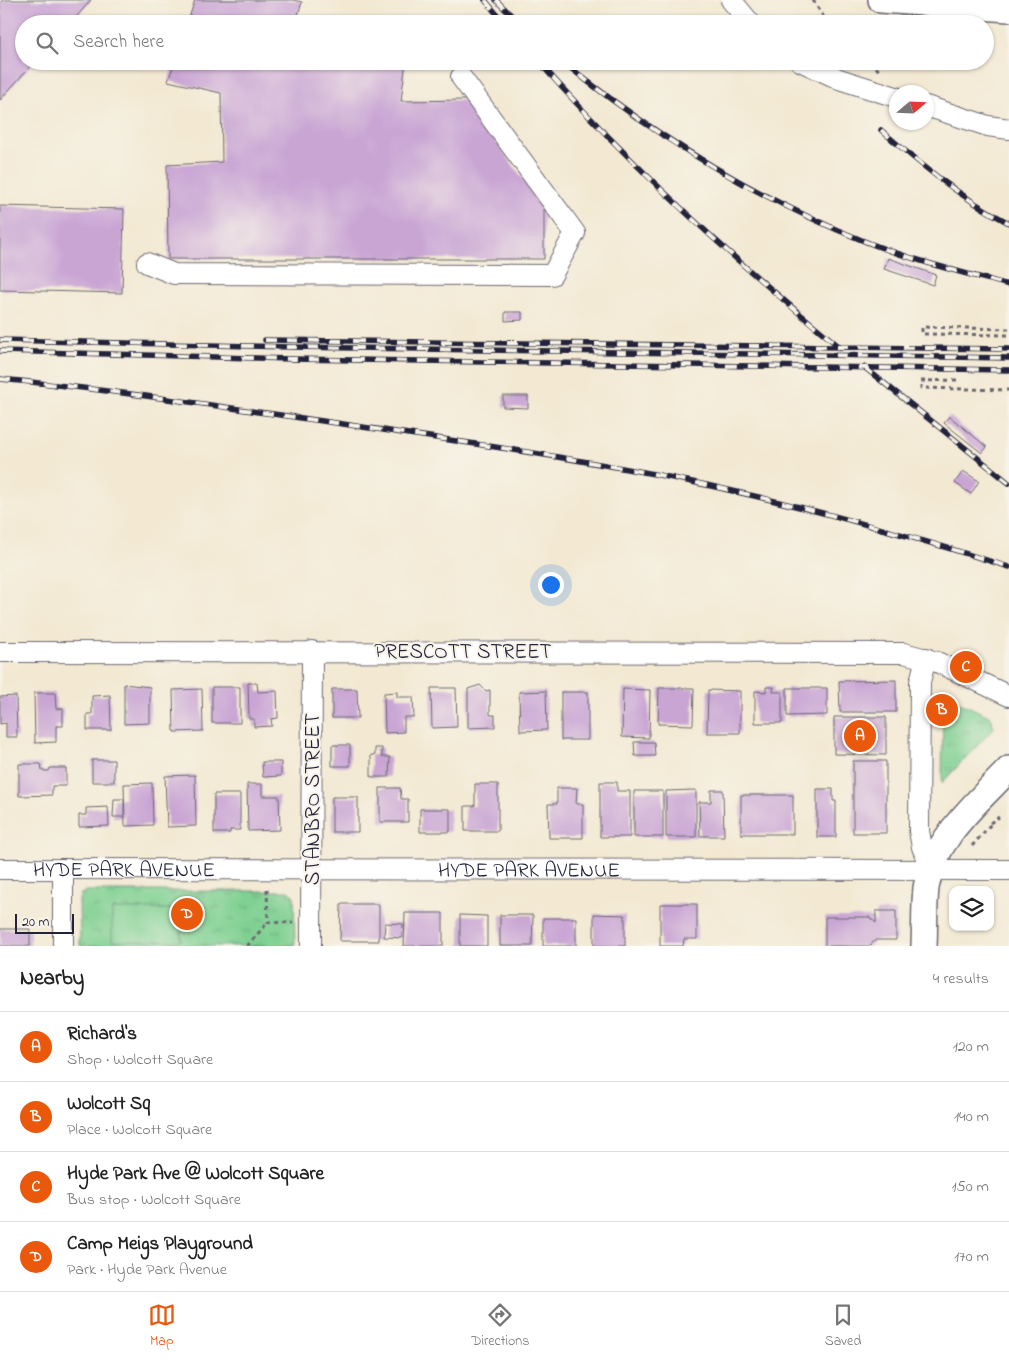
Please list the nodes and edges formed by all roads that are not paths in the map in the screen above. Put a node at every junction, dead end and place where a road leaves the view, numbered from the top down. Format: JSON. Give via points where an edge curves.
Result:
{"nodes":[{"id":1,"x":731,"y":0,"type":"edge"},
{"id":2,"x":881,"y":0,"type":"edge"},
{"id":3,"x":925,"y":1,"type":"edge"},
{"id":4,"x":1009,"y":9,"type":"edge"},
{"id":5,"x":744,"y":15,"type":"edge"},
{"id":6,"x":820,"y":70,"type":"edge"},
{"id":7,"x":461,"y":77,"type":"dead end"},
{"id":8,"x":889,"y":94,"type":"edge"},
{"id":9,"x":934,"y":109,"type":"edge"},
{"id":10,"x":1009,"y":129,"type":"edge"},
{"id":11,"x":146,"y":264,"type":"dead end"},
{"id":12,"x":312,"y":651,"type":"junction"},
{"id":13,"x":0,"y":652,"type":"edge"},
{"id":14,"x":926,"y":658,"type":"junction"},
{"id":15,"x":1009,"y":696,"type":"edge"},
{"id":16,"x":1009,"y":770,"type":"edge"},
{"id":17,"x":0,"y":869,"type":"edge"},
{"id":18,"x":63,"y":869,"type":"junction"},
{"id":19,"x":312,"y":869,"type":"junction"},
{"id":20,"x":931,"y":869,"type":"junction"},
{"id":21,"x":1009,"y":870,"type":"edge"},
{"id":22,"x":63,"y":946,"type":"edge"},
{"id":23,"x":312,"y":946,"type":"edge"},
{"id":24,"x":924,"y":946,"type":"edge"}],
"edges":[{"from":1,"to":5,"type":"street"},
{"from":2,"to":3,"type":"main road"},
{"from":3,"to":4,"type":"main road"},
{"from":6,"to":8,"type":"street"},
{"from":7,"to":11,"type":"street","via":[[575,233],[552,275],[174,274]]},
{"from":9,"to":10,"type":"street","via":[[988,126]]},
{"from":12,"to":13,"type":"street","name":"PRESCOTT STREET"},
{"from":12,"to":14,"type":"street","name":"PRESCOTT STREET","via":[[894,652]]},
{"from":12,"to":19,"type":"street","name":"STANBRO STREET"},
{"from":14,"to":15,"type":"street","name":"PRESCOTT STREET"},
{"from":14,"to":20,"type":"street","via":[[920,682],[919,831]]},
{"from":16,"to":20,"type":"main road","via":[[959,822],[940,849]]},
{"from":17,"to":18,"type":"street","name":"HYDE PARK AVENUE"},
{"from":18,"to":19,"type":"street","name":"HYDE PARK AVENUE"},
{"from":18,"to":22,"type":"street"},
{"from":19,"to":20,"type":"street","name":"HYDE PARK AVENUE"},
{"from":19,"to":23,"type":"street","name":"STANBRO STREET"},
{"from":20,"to":21,"type":"street","name":"HYDE PARK AVENUE"},
{"from":20,"to":24,"type":"main road","via":[[926,889]]}]}
